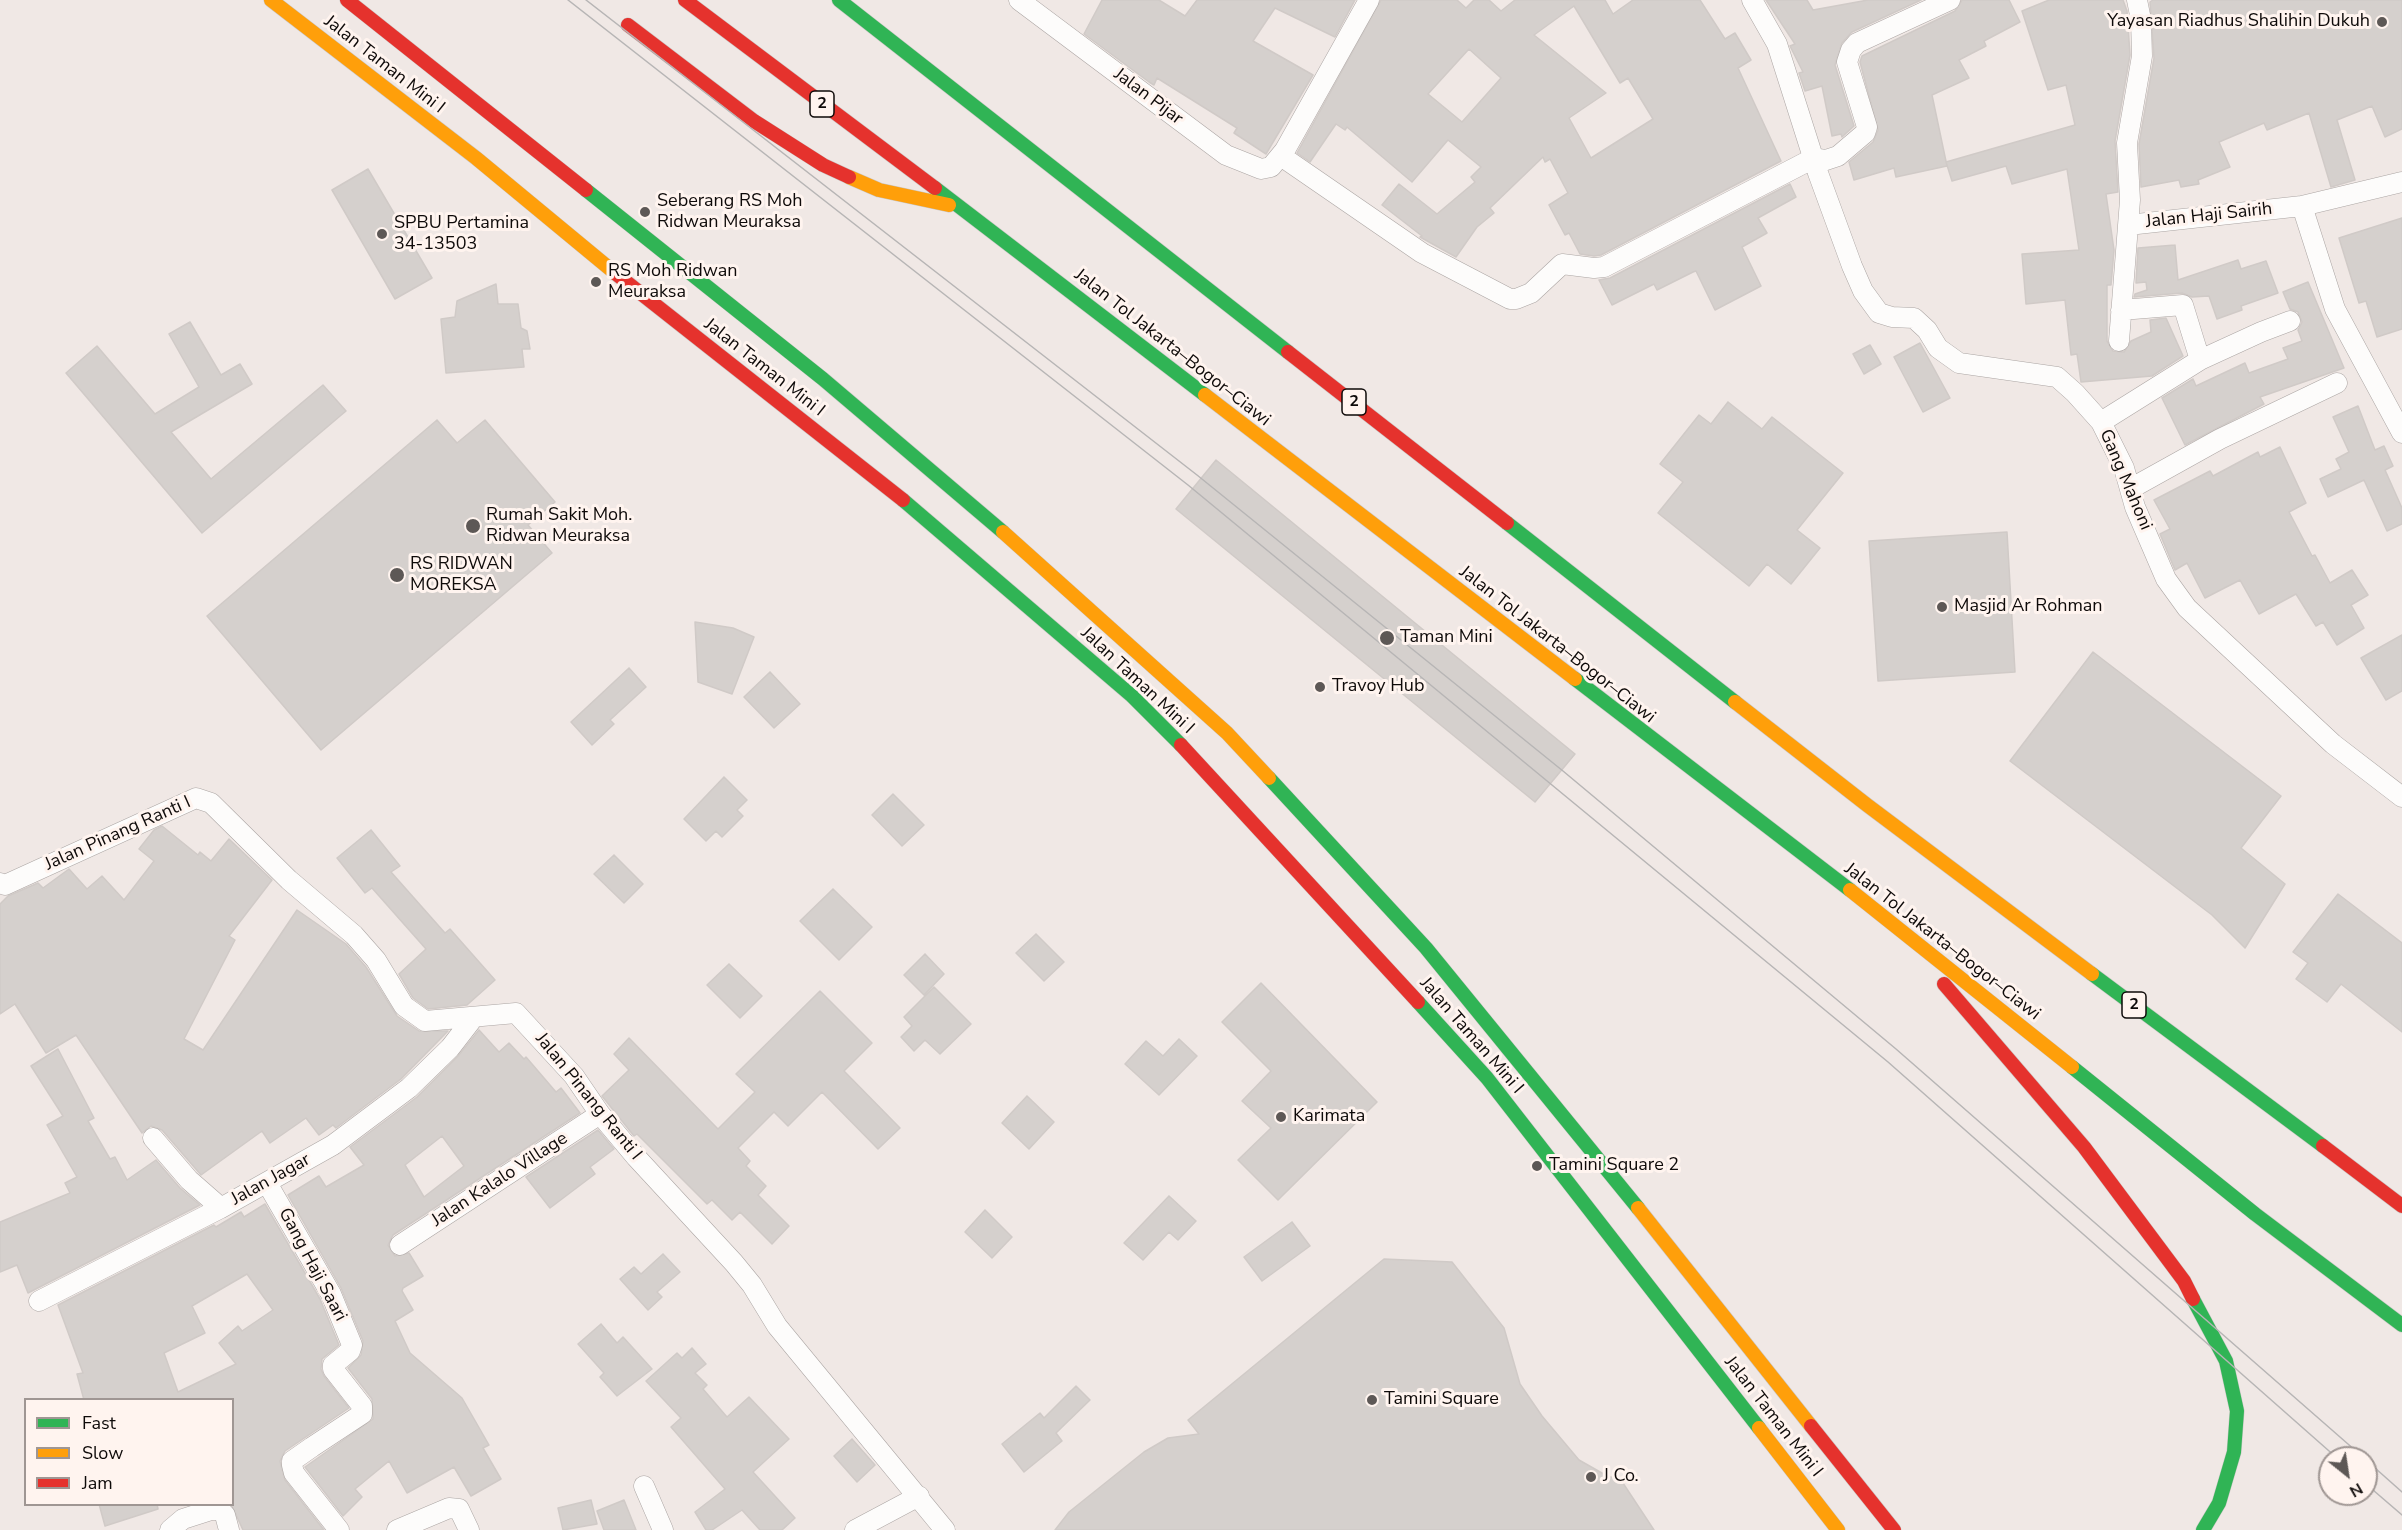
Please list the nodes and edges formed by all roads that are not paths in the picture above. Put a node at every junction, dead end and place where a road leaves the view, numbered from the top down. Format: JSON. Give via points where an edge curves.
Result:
{"nodes":[{"id":1,"x":271,"y":0,"type":"edge"},
{"id":2,"x":347,"y":0,"type":"edge"},
{"id":3,"x":685,"y":0,"type":"edge"},
{"id":4,"x":839,"y":0,"type":"edge"},
{"id":5,"x":1019,"y":0,"type":"edge"},
{"id":6,"x":1369,"y":0,"type":"edge"},
{"id":7,"x":1752,"y":0,"type":"edge"},
{"id":8,"x":1950,"y":0,"type":"edge"},
{"id":9,"x":2138,"y":0,"type":"edge"},
{"id":10,"x":628,"y":25,"type":"dead end"},
{"id":11,"x":1281,"y":156,"type":"junction"},
{"id":12,"x":1814,"y":158,"type":"junction"},
{"id":13,"x":2402,"y":182,"type":"edge"},
{"id":14,"x":2302,"y":206,"type":"junction"},
{"id":15,"x":960,"y":207,"type":"junction"},
{"id":16,"x":2128,"y":225,"type":"junction"},
{"id":17,"x":2121,"y":310,"type":"junction"},
{"id":18,"x":2290,"y":321,"type":"dead end"},
{"id":19,"x":2119,"y":341,"type":"dead end"},
{"id":20,"x":2200,"y":360,"type":"junction"},
{"id":21,"x":2337,"y":382,"type":"dead end"},
{"id":22,"x":2399,"y":421,"type":"edge"},
{"id":23,"x":2101,"y":422,"type":"junction"},
{"id":24,"x":2130,"y":489,"type":"junction"},
{"id":25,"x":2402,"y":797,"type":"edge"},
{"id":26,"x":2,"y":886,"type":"edge"},
{"id":27,"x":1893,"y":923,"type":"junction"},
{"id":28,"x":474,"y":1017,"type":"junction"},
{"id":29,"x":600,"y":1114,"type":"junction"},
{"id":30,"x":153,"y":1138,"type":"dead end"},
{"id":31,"x":267,"y":1183,"type":"junction"},
{"id":32,"x":2402,"y":1206,"type":"edge"},
{"id":33,"x":221,"y":1208,"type":"junction"},
{"id":34,"x":400,"y":1245,"type":"dead end"},
{"id":35,"x":39,"y":1301,"type":"dead end"},
{"id":36,"x":2402,"y":1325,"type":"edge"},
{"id":37,"x":644,"y":1486,"type":"dead end"},
{"id":38,"x":919,"y":1496,"type":"junction"},
{"id":39,"x":170,"y":1530,"type":"edge"},
{"id":40,"x":229,"y":1530,"type":"edge"},
{"id":41,"x":339,"y":1530,"type":"edge"},
{"id":42,"x":397,"y":1530,"type":"edge"},
{"id":43,"x":470,"y":1530,"type":"edge"},
{"id":44,"x":663,"y":1530,"type":"edge"},
{"id":45,"x":855,"y":1530,"type":"edge"},
{"id":46,"x":945,"y":1530,"type":"edge"},
{"id":47,"x":1838,"y":1530,"type":"edge"},
{"id":48,"x":1894,"y":1530,"type":"edge"},
{"id":49,"x":2203,"y":1530,"type":"edge"}],
"edges":[{"from":1,"to":47,"type":"main road","name":"Jalan Taman Mini I","via":[[476,158],[639,293],[897,495],[1132,696],[1217,781],[1487,1078]]},
{"from":2,"to":48,"type":"main road","name":"Jalan Taman Mini I","via":[[816,373],[1031,556],[1227,733],[1426,948]]},
{"from":3,"to":15,"type":"main road","name":"Jalan Tol Jakarta–Bogor–Ciawi","number":"2"},
{"from":4,"to":32,"type":"main road","number":"2","via":[[1867,805]]},
{"from":5,"to":11,"type":"street","name":"Jalan Pijar","via":[[1226,156],[1261,169],[1271,167]]},
{"from":6,"to":11,"type":"street"},
{"from":7,"to":12,"type":"street","via":[[1777,44]]},
{"from":8,"to":12,"type":"street","via":[[1857,43],[1847,62],[1867,127],[1865,133],[1838,156]]},
{"from":9,"to":16,"type":"street","name":"Jalan Haji Sairih","via":[[2142,56],[2127,143]]},
{"from":10,"to":15,"type":"main road","via":[[754,121],[823,165],[879,190]]},
{"from":11,"to":12,"type":"street","via":[[1422,253],[1510,299],[1531,293],[1562,264],[1604,267]]},
{"from":12,"to":23,"type":"street","name":"Gang Mahoni","via":[[1852,266],[1879,313],[1914,318],[1938,348],[1959,363],[2057,377]]},
{"from":13,"to":14,"type":"street","name":"Jalan Haji Sairih"},
{"from":14,"to":16,"type":"street","name":"Jalan Haji Sairih"},
{"from":14,"to":22,"type":"street","via":[[2335,309]]},
{"from":15,"to":27,"type":"main road","name":"Jalan Tol Jakarta–Bogor–Ciawi","number":"2"},
{"from":16,"to":17,"type":"street"},
{"from":17,"to":19,"type":"street"},
{"from":17,"to":20,"type":"street","via":[[2183,305]]},
{"from":18,"to":20,"type":"street"},
{"from":20,"to":23,"type":"street"},
{"from":21,"to":24,"type":"street"},
{"from":23,"to":24,"type":"street","name":"Gang Mahoni"},
{"from":24,"to":25,"type":"street","name":"Gang Mahoni","via":[[2166,579],[2187,608],[2333,744]]},
{"from":26,"to":28,"type":"street","name":"Jalan Pinang Ranti I","via":[[196,798],[211,802],[289,880],[354,935],[376,960],[404,1006],[425,1021]]},
{"from":27,"to":36,"type":"main road","name":"Jalan Tol Jakarta–Bogor–Ciawi","number":"2","via":[[2255,1214]]},
{"from":27,"to":49,"type":"main road","via":[[2084,1147],[2184,1281],[2226,1361],[2237,1411],[2234,1452],[2219,1503]]},
{"from":28,"to":29,"type":"street","name":"Jalan Pinang Ranti I","via":[[516,1013],[574,1076]]},
{"from":28,"to":31,"type":"street","name":"Jalan Jagar","via":[[450,1048],[409,1088],[333,1145]]},
{"from":29,"to":34,"type":"street","name":"Jalan Kalalo Village"},
{"from":29,"to":38,"type":"street","name":"Jalan Pinang Ranti I","via":[[734,1263],[777,1326]]},
{"from":30,"to":33,"type":"street","via":[[189,1180]]},
{"from":31,"to":33,"type":"street","name":"Jalan Jagar"},
{"from":31,"to":41,"type":"street","name":"Gang Haji Saari","via":[[331,1294],[351,1345],[333,1369],[362,1406],[362,1414],[291,1465]]},
{"from":33,"to":35,"type":"street","name":"Jalan Jagar"},
{"from":37,"to":44,"type":"street"},
{"from":38,"to":45,"type":"street"},
{"from":38,"to":46,"type":"street","name":"Jalan Pinang Ranti I"},
{"from":39,"to":40,"type":"street","via":[[197,1513],[220,1510]]},
{"from":42,"to":43,"type":"street","via":[[449,1508],[459,1509]]}]}
